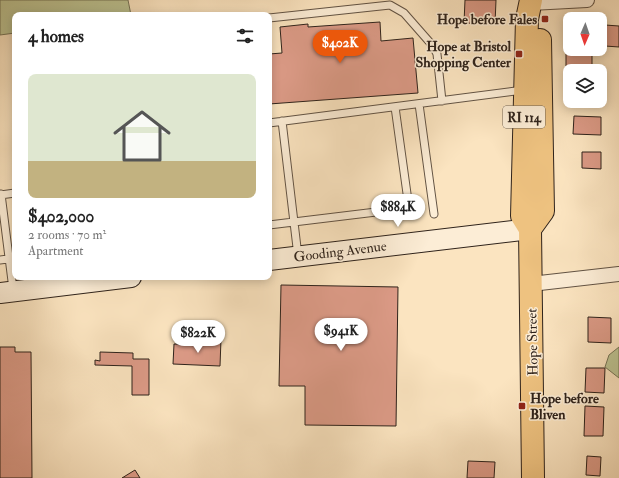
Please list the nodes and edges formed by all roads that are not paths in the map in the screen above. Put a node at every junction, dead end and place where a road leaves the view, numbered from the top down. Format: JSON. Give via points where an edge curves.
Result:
{"nodes":[{"id":1,"x":587,"y":0,"type":"edge"},
{"id":2,"x":531,"y":2,"type":"edge"},
{"id":3,"x":272,"y":18,"type":"edge"},
{"id":4,"x":525,"y":89,"type":"junction"},
{"id":5,"x":442,"y":100,"type":"junction"},
{"id":6,"x":419,"y":104,"type":"junction"},
{"id":7,"x":395,"y":107,"type":"junction"},
{"id":8,"x":282,"y":121,"type":"junction"},
{"id":9,"x":272,"y":123,"type":"edge"},
{"id":10,"x":12,"y":192,"type":"edge"},
{"id":11,"x":0,"y":194,"type":"edge"},
{"id":12,"x":434,"y":214,"type":"dead end"},
{"id":13,"x":294,"y":222,"type":"junction"},
{"id":14,"x":272,"y":225,"type":"edge"},
{"id":15,"x":530,"y":229,"type":"junction"},
{"id":16,"x":298,"y":256,"type":"junction"},
{"id":17,"x":12,"y":258,"type":"edge"},
{"id":18,"x":0,"y":260,"type":"edge"},
{"id":19,"x":272,"y":260,"type":"edge"},
{"id":20,"x":619,"y":274,"type":"edge"},
{"id":21,"x":106,"y":280,"type":"edge"},
{"id":22,"x":531,"y":284,"type":"junction"},
{"id":23,"x":7,"y":292,"type":"edge"},
{"id":24,"x":533,"y":478,"type":"edge"}],
"edges":[{"from":1,"to":2,"type":"street"},
{"from":2,"to":4,"type":"main road","name":"Hope Street","number":"RI 114","via":[[527,19]]},
{"from":2,"to":15,"type":"main road","number":"RI 114","via":[[539,18],[543,211]]},
{"from":3,"to":5,"type":"lane","via":[[390,6],[404,13],[433,46],[437,54]]},
{"from":4,"to":5,"type":"lane"},
{"from":4,"to":15,"type":"main road","name":"Hope Street","number":"RI 114","via":[[522,216]]},
{"from":5,"to":6,"type":"lane"},
{"from":6,"to":7,"type":"lane"},
{"from":6,"to":12,"type":"lane"},
{"from":7,"to":8,"type":"lane"},
{"from":7,"to":13,"type":"lane","via":[[409,208]]},
{"from":8,"to":9,"type":"lane"},
{"from":8,"to":13,"type":"lane"},
{"from":10,"to":11,"type":"lane"},
{"from":11,"to":17,"type":"lane"},
{"from":13,"to":14,"type":"lane"},
{"from":13,"to":16,"type":"lane"},
{"from":15,"to":16,"type":"main road","name":"Gooding Avenue"},
{"from":15,"to":22,"type":"main road","name":"Hope Street","number":"RI 114"},
{"from":16,"to":19,"type":"main road","name":"Gooding Avenue"},
{"from":17,"to":18,"type":"lane"},
{"from":17,"to":23,"type":"lane"},
{"from":20,"to":22,"type":"street"},
{"from":21,"to":23,"type":"main road"},
{"from":22,"to":24,"type":"main road","name":"Hope Street","number":"RI 114"}]}
